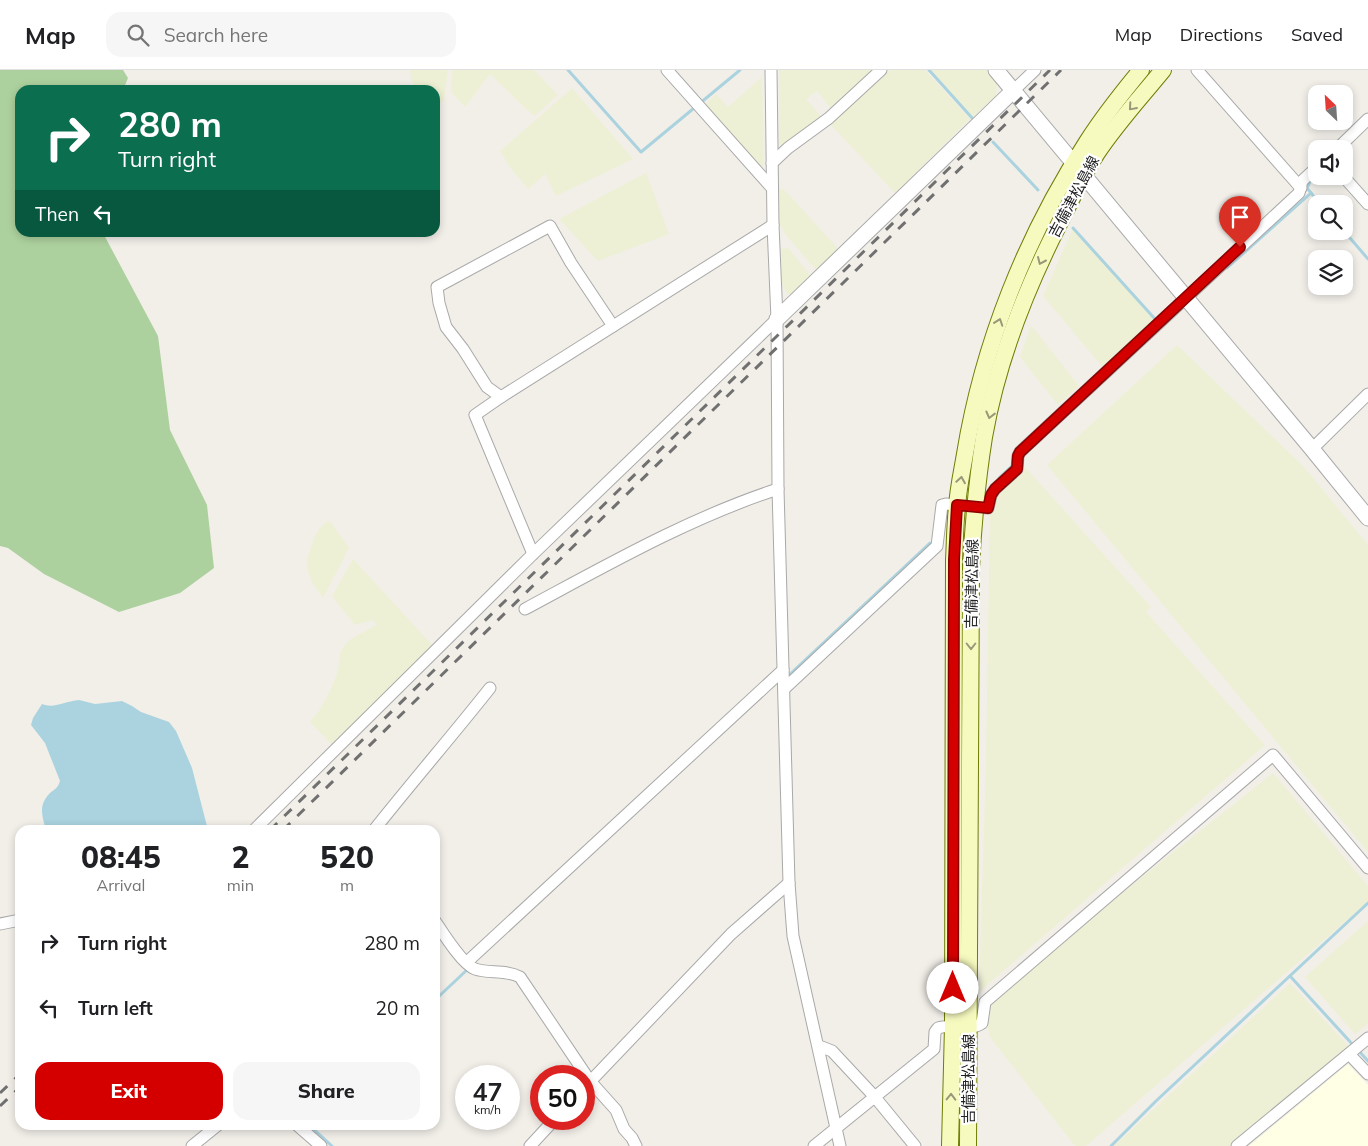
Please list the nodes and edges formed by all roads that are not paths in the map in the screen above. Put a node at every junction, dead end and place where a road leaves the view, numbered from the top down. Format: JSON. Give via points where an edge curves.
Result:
{"nodes":[{"id":1,"x":667,"y":70,"type":"edge"},
{"id":2,"x":771,"y":70,"type":"edge"},
{"id":3,"x":881,"y":70,"type":"edge"},
{"id":4,"x":996,"y":70,"type":"edge"},
{"id":5,"x":1035,"y":70,"type":"edge"},
{"id":6,"x":1142,"y":70,"type":"edge"},
{"id":7,"x":1163,"y":70,"type":"edge"},
{"id":8,"x":1197,"y":70,"type":"edge"},
{"id":9,"x":1014,"y":91,"type":"junction"},
{"id":10,"x":1368,"y":120,"type":"edge"},
{"id":11,"x":1347,"y":140,"type":"edge"},
{"id":12,"x":772,"y":163,"type":"junction"},
{"id":13,"x":1079,"y":170,"type":"junction"},
{"id":14,"x":1308,"y":175,"type":"edge"},
{"id":15,"x":1352,"y":185,"type":"edge"},
{"id":16,"x":772,"y":188,"type":"junction"},
{"id":17,"x":1300,"y":188,"type":"junction"},
{"id":18,"x":1368,"y":204,"type":"edge"},
{"id":19,"x":773,"y":226,"type":"junction"},
{"id":20,"x":1189,"y":300,"type":"junction"},
{"id":21,"x":778,"y":319,"type":"junction"},
{"id":22,"x":613,"y":326,"type":"junction"},
{"id":23,"x":1368,"y":394,"type":"edge"},
{"id":24,"x":501,"y":396,"type":"junction"},
{"id":25,"x":1312,"y":449,"type":"junction"},
{"id":26,"x":778,"y":489,"type":"junction"},
{"id":27,"x":957,"y":505,"type":"junction"},
{"id":28,"x":974,"y":507,"type":"junction"},
{"id":29,"x":1368,"y":518,"type":"edge"},
{"id":30,"x":533,"y":554,"type":"junction"},
{"id":31,"x":525,"y":609,"type":"dead end"},
{"id":32,"x":784,"y":679,"type":"junction"},
{"id":33,"x":490,"y":688,"type":"dead end"},
{"id":34,"x":259,"y":825,"type":"edge"},
{"id":35,"x":378,"y":825,"type":"edge"},
{"id":36,"x":1368,"y":868,"type":"edge"},
{"id":37,"x":789,"y":883,"type":"junction"},
{"id":38,"x":15,"y":921,"type":"edge"},
{"id":39,"x":0,"y":924,"type":"edge"},
{"id":40,"x":440,"y":928,"type":"edge"},
{"id":41,"x":470,"y":965,"type":"junction"},
{"id":42,"x":961,"y":1026,"type":"junction"},
{"id":43,"x":1368,"y":1038,"type":"edge"},
{"id":44,"x":819,"y":1046,"type":"junction"},
{"id":45,"x":1354,"y":1050,"type":"junction"},
{"id":46,"x":575,"y":1065,"type":"edge"},
{"id":47,"x":1368,"y":1074,"type":"edge"},
{"id":48,"x":595,"y":1077,"type":"edge"},
{"id":49,"x":595,"y":1092,"type":"edge"},
{"id":50,"x":874,"y":1096,"type":"junction"},
{"id":51,"x":836,"y":1128,"type":"junction"},
{"id":52,"x":212,"y":1130,"type":"edge"},
{"id":53,"x":303,"y":1130,"type":"edge"},
{"id":54,"x":545,"y":1130,"type":"edge"},
{"id":55,"x":192,"y":1146,"type":"edge"},
{"id":56,"x":320,"y":1146,"type":"edge"},
{"id":57,"x":530,"y":1146,"type":"edge"},
{"id":58,"x":636,"y":1146,"type":"edge"},
{"id":59,"x":814,"y":1146,"type":"edge"},
{"id":60,"x":840,"y":1146,"type":"edge"},
{"id":61,"x":915,"y":1146,"type":"edge"},
{"id":62,"x":950,"y":1146,"type":"edge"},
{"id":63,"x":968,"y":1146,"type":"edge"},
{"id":64,"x":1237,"y":1146,"type":"edge"}],
"edges":[{"from":1,"to":16,"type":"street"},
{"from":2,"to":12,"type":"street"},
{"from":3,"to":12,"type":"street"},
{"from":4,"to":9,"type":"street"},
{"from":5,"to":9,"type":"street"},
{"from":6,"to":13,"type":"main road","name":"吉備津松島線","via":[[1105,115]]},
{"from":7,"to":13,"type":"main road","name":"吉備津松島線","one_way":true,"via":[[1096,155]]},
{"from":8,"to":17,"type":"street"},
{"from":9,"to":13,"type":"street"},
{"from":9,"to":21,"type":"street"},
{"from":10,"to":11,"type":"street"},
{"from":12,"to":16,"type":"street"},
{"from":13,"to":20,"type":"street"},
{"from":27,"to":13,"type":"main road","name":"吉備津松島線","one_way":true,"via":[[970,427],[988,355],[1008,295],[1046,215]]},
{"from":13,"to":28,"type":"main road","name":"吉備津松島線","one_way":true,"via":[[1022,304],[1002,364],[984,436]]},
{"from":14,"to":17,"type":"street"},
{"from":15,"to":18,"type":"street"},
{"from":16,"to":19,"type":"street"},
{"from":17,"to":20,"type":"street","via":[[1299,193]]},
{"from":19,"to":21,"type":"street"},
{"from":19,"to":22,"type":"street"},
{"from":20,"to":25,"type":"street"},
{"from":20,"to":28,"type":"street","via":[[1020,452],[1017,469],[995,489],[988,508]]},
{"from":21,"to":26,"type":"street"},
{"from":21,"to":30,"type":"street"},
{"from":22,"to":24,"type":"street"},
{"from":22,"to":24,"type":"street","via":[[550,226],[437,287],[446,327],[487,387]]},
{"from":23,"to":25,"type":"street"},
{"from":24,"to":30,"type":"street","via":[[475,415]]},
{"from":25,"to":29,"type":"street"},
{"from":26,"to":31,"type":"street","via":[[690,524]]},
{"from":26,"to":32,"type":"street"},
{"from":27,"to":28,"type":"street"},
{"from":27,"to":32,"type":"street","via":[[941,507],[937,546]]},
{"from":27,"to":42,"type":"main road","name":"吉備津松島線","via":[[954,560]]},
{"from":28,"to":42,"type":"main road","name":"吉備津松島線","one_way":true},
{"from":30,"to":34,"type":"street"},
{"from":32,"to":37,"type":"street"},
{"from":32,"to":41,"type":"street"},
{"from":33,"to":35,"type":"street"},
{"from":36,"to":42,"type":"street","via":[[1273,755],[985,1002],[982,1023]]},
{"from":37,"to":44,"type":"street","via":[[793,936]]},
{"from":37,"to":48,"type":"street","via":[[731,934]]},
{"from":38,"to":39,"type":"street"},
{"from":40,"to":41,"type":"street"},
{"from":41,"to":46,"type":"street","via":[[520,977]]},
{"from":42,"to":50,"type":"street","via":[[938,1028],[934,1049]]},
{"from":62,"to":42,"type":"main road","name":"吉備津松島線","one_way":true},
{"from":42,"to":63,"type":"main road","name":"吉備津松島線"},
{"from":43,"to":45,"type":"street"},
{"from":44,"to":50,"type":"street","via":[[832,1051]]},
{"from":44,"to":51,"type":"street"},
{"from":45,"to":47,"type":"street"},
{"from":45,"to":64,"type":"street"},
{"from":49,"to":58,"type":"street","via":[[616,1110]]},
{"from":50,"to":51,"type":"street"},
{"from":50,"to":61,"type":"street"},
{"from":51,"to":59,"type":"street"},
{"from":51,"to":60,"type":"street"},
{"from":52,"to":55,"type":"street"},
{"from":53,"to":56,"type":"street"},
{"from":54,"to":57,"type":"street"}]}
